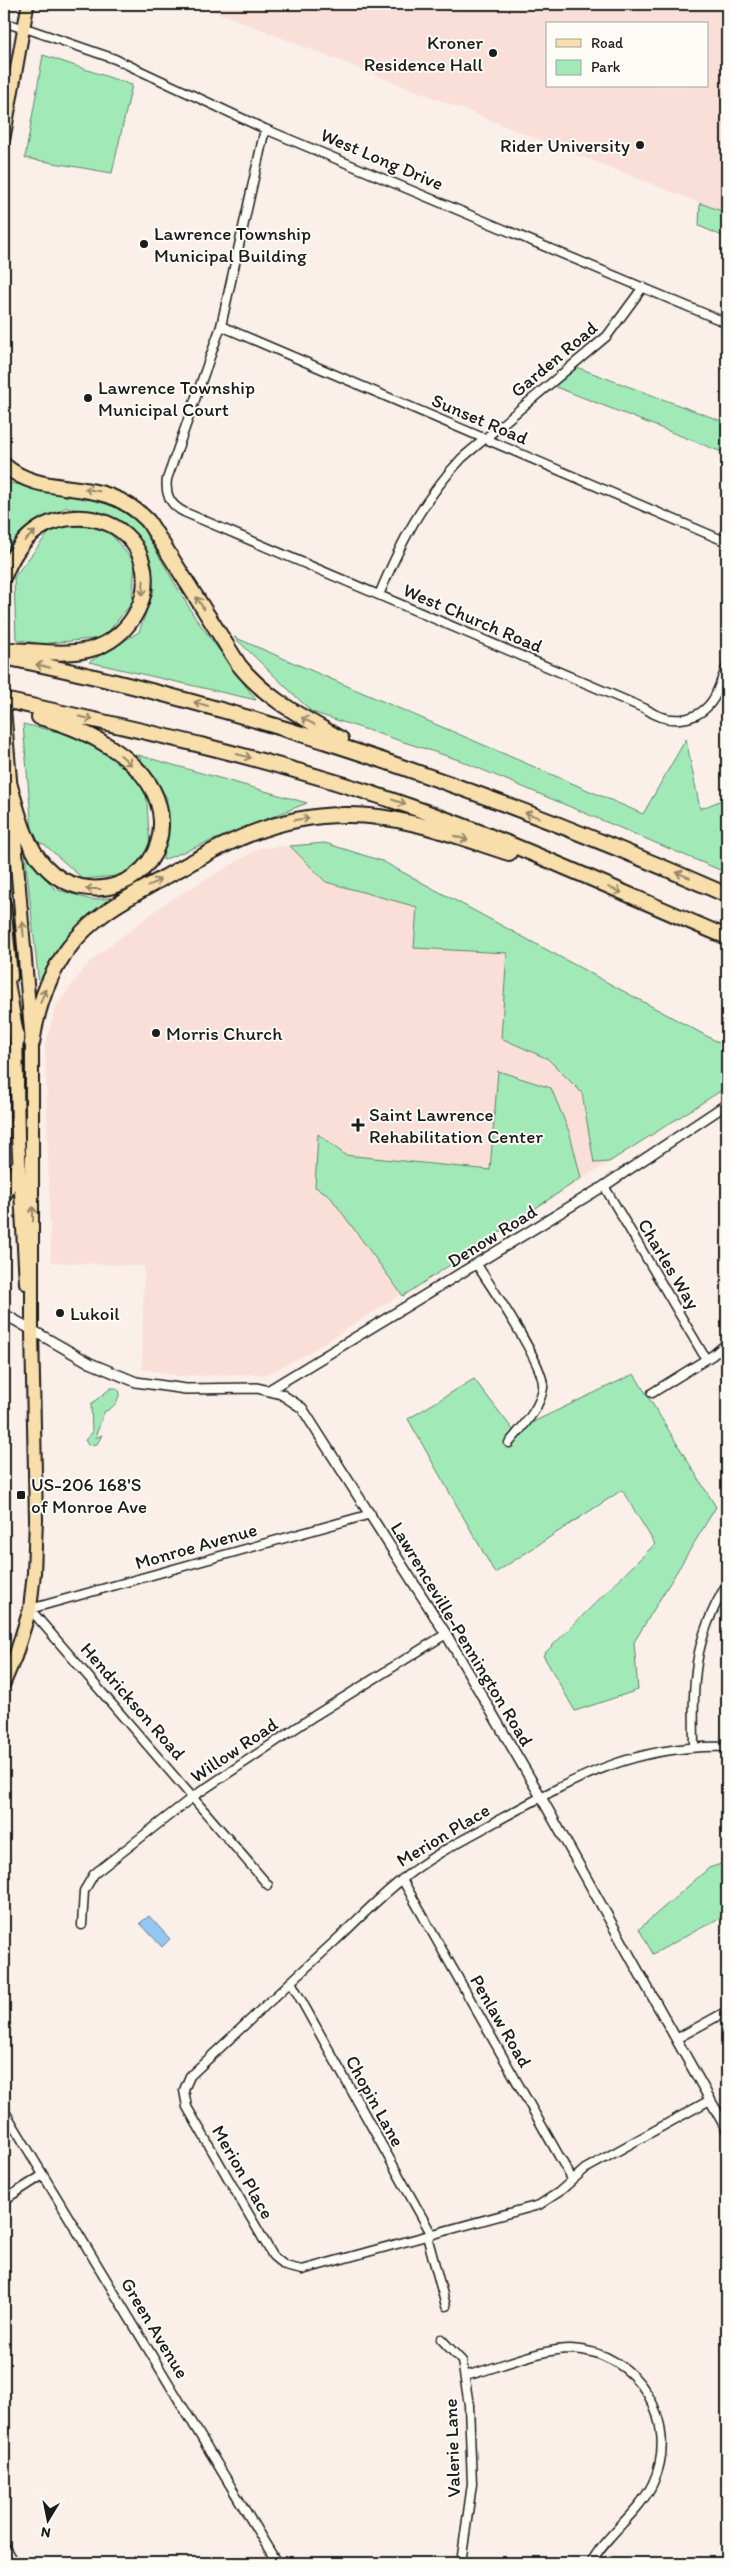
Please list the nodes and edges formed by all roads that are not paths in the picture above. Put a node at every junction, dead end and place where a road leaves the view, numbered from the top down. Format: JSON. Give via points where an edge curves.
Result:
{"nodes":[{"id":1,"x":28,"y":4,"type":"edge"},
{"id":2,"x":4,"y":23,"type":"edge"},
{"id":3,"x":23,"y":28,"type":"junction"},
{"id":4,"x":265,"y":129,"type":"junction"},
{"id":5,"x":4,"y":138,"type":"edge"},
{"id":6,"x":643,"y":287,"type":"junction"},
{"id":7,"x":727,"y":323,"type":"edge"},
{"id":8,"x":221,"y":326,"type":"junction"},
{"id":9,"x":485,"y":439,"type":"junction"},
{"id":10,"x":4,"y":465,"type":"edge"},
{"id":11,"x":727,"y":542,"type":"edge"},
{"id":12,"x":4,"y":576,"type":"edge"},
{"id":13,"x":379,"y":595,"type":"junction"},
{"id":14,"x":4,"y":650,"type":"edge"},
{"id":15,"x":4,"y":657,"type":"edge"},
{"id":16,"x":727,"y":666,"type":"edge"},
{"id":17,"x":4,"y":701,"type":"edge"},
{"id":18,"x":4,"y":708,"type":"edge"},
{"id":19,"x":365,"y":754,"type":"junction"},
{"id":20,"x":10,"y":786,"type":"junction"},
{"id":21,"x":593,"y":880,"type":"junction"},
{"id":22,"x":727,"y":895,"type":"edge"},
{"id":23,"x":4,"y":904,"type":"edge"},
{"id":24,"x":727,"y":937,"type":"edge"},
{"id":25,"x":4,"y":964,"type":"edge"},
{"id":26,"x":18,"y":1041,"type":"junction"},
{"id":27,"x":32,"y":1043,"type":"junction"},
{"id":28,"x":727,"y":1104,"type":"edge"},
{"id":29,"x":19,"y":1158,"type":"junction"},
{"id":30,"x":604,"y":1186,"type":"junction"},
{"id":31,"x":4,"y":1196,"type":"edge"},
{"id":32,"x":477,"y":1265,"type":"junction"},
{"id":33,"x":4,"y":1314,"type":"edge"},
{"id":34,"x":32,"y":1332,"type":"junction"},
{"id":35,"x":727,"y":1343,"type":"edge"},
{"id":36,"x":706,"y":1359,"type":"junction"},
{"id":37,"x":269,"y":1390,"type":"junction"},
{"id":38,"x":652,"y":1392,"type":"dead end"},
{"id":39,"x":509,"y":1443,"type":"dead end"},
{"id":40,"x":371,"y":1514,"type":"junction"},
{"id":41,"x":727,"y":1584,"type":"edge"},
{"id":42,"x":30,"y":1609,"type":"junction"},
{"id":43,"x":446,"y":1634,"type":"junction"},
{"id":44,"x":6,"y":1674,"type":"edge"},
{"id":45,"x":694,"y":1747,"type":"junction"},
{"id":46,"x":727,"y":1747,"type":"edge"},
{"id":47,"x":194,"y":1796,"type":"junction"},
{"id":48,"x":541,"y":1797,"type":"junction"},
{"id":49,"x":402,"y":1879,"type":"junction"},
{"id":50,"x":268,"y":1885,"type":"dead end"},
{"id":51,"x":82,"y":1925,"type":"dead end"},
{"id":52,"x":290,"y":1982,"type":"junction"},
{"id":53,"x":727,"y":2011,"type":"edge"},
{"id":54,"x":676,"y":2039,"type":"junction"},
{"id":55,"x":710,"y":2100,"type":"junction"},
{"id":56,"x":4,"y":2110,"type":"edge"},
{"id":57,"x":727,"y":2130,"type":"edge"},
{"id":58,"x":43,"y":2175,"type":"junction"},
{"id":59,"x":572,"y":2179,"type":"junction"},
{"id":60,"x":4,"y":2200,"type":"edge"},
{"id":61,"x":430,"y":2235,"type":"junction"},
{"id":62,"x":446,"y":2306,"type":"dead end"},
{"id":63,"x":441,"y":2339,"type":"dead end"},
{"id":64,"x":465,"y":2376,"type":"junction"},
{"id":65,"x":4,"y":2546,"type":"edge"},
{"id":66,"x":14,"y":2563,"type":"edge"},
{"id":67,"x":277,"y":2563,"type":"edge"},
{"id":68,"x":461,"y":2563,"type":"edge"},
{"id":69,"x":591,"y":2563,"type":"edge"}],
"edges":[{"from":1,"to":3,"type":"main road"},
{"from":2,"to":3,"type":"street","name":"West Long Drive"},
{"from":3,"to":4,"type":"street","name":"West Long Drive","via":[[115,59]]},
{"from":3,"to":5,"type":"main road"},
{"from":4,"to":6,"type":"street","name":"West Long Drive"},
{"from":4,"to":8,"type":"street"},
{"from":6,"to":7,"type":"street","name":"West Long Drive"},
{"from":6,"to":9,"type":"street","name":"Garden Road","via":[[608,336]]},
{"from":8,"to":9,"type":"street","name":"Sunset Road"},
{"from":8,"to":13,"type":"street","name":"West Church Road","via":[[167,479],[167,495],[171,503],[184,512]]},
{"from":9,"to":11,"type":"street","name":"Sunset Road"},
{"from":9,"to":13,"type":"street","name":"Garden Road","via":[[450,471],[420,509]]},
{"from":19,"to":10,"type":"highway","one_way":true,"via":[[290,712],[254,683],[239,665],[148,521],[138,511],[115,496],[33,481]]},
{"from":12,"to":14,"type":"highway","one_way":true,"via":[[24,541],[34,532],[58,520],[87,517],[119,530],[135,547],[141,560],[144,588],[130,623],[102,646],[76,652]]},
{"from":13,"to":16,"type":"street","name":"West Church Road","via":[[670,719],[690,717],[708,706]]},
{"from":19,"to":15,"type":"highway","one_way":true,"via":[[195,703]]},
{"from":17,"to":20,"type":"highway","one_way":true,"via":[[26,714],[100,740],[128,761],[156,797],[161,821],[157,846],[144,867],[123,883],[98,889],[73,886],[56,877],[36,855]]},
{"from":17,"to":21,"type":"highway","one_way":true,"via":[[188,741],[396,801],[464,825]]},
{"from":18,"to":20,"type":"highway"},
{"from":22,"to":19,"type":"highway","one_way":true,"via":[[599,840]]},
{"from":27,"to":20,"type":"highway","one_way":true},
{"from":21,"to":24,"type":"highway","one_way":true},
{"from":27,"to":21,"type":"highway","one_way":true,"via":[[48,982],[69,947],[89,926],[115,905],[219,846],[270,826],[339,815],[401,820]]},
{"from":23,"to":26,"type":"highway"},
{"from":25,"to":26,"type":"highway"},
{"from":26,"to":29,"type":"highway"},
{"from":34,"to":27,"type":"highway","one_way":true},
{"from":28,"to":30,"type":"street","name":"Denow Road"},
{"from":29,"to":31,"type":"highway"},
{"from":29,"to":34,"type":"highway","via":[[24,1268]]},
{"from":30,"to":32,"type":"street","name":"Denow Road"},
{"from":30,"to":36,"type":"street","name":"Charles Way"},
{"from":32,"to":37,"type":"street","name":"Denow Road"},
{"from":32,"to":39,"type":"street","via":[[543,1379],[541,1397]]},
{"from":33,"to":34,"type":"street","name":"Lawrenceville-Pennington Road"},
{"from":34,"to":37,"type":"street","name":"Lawrenceville-Pennington Road","via":[[98,1367],[136,1382],[186,1389]]},
{"from":34,"to":42,"type":"highway","via":[[36,1519]]},
{"from":35,"to":36,"type":"street"},
{"from":36,"to":38,"type":"street"},
{"from":37,"to":40,"type":"street","name":"Lawrenceville-Pennington Road","via":[[292,1400],[310,1418]]},
{"from":40,"to":42,"type":"street","name":"Monroe Avenue"},
{"from":40,"to":43,"type":"street","name":"Lawrenceville-Pennington Road"},
{"from":41,"to":45,"type":"street","via":[[706,1624],[696,1662],[693,1682]]},
{"from":42,"to":44,"type":"highway"},
{"from":42,"to":47,"type":"street","name":"Hendrickson Road"},
{"from":43,"to":47,"type":"street","name":"Willow Road"},
{"from":43,"to":48,"type":"street","name":"Lawrenceville-Pennington Road"},
{"from":45,"to":46,"type":"street","name":"Merion Place"},
{"from":45,"to":48,"type":"street","name":"Merion Place","via":[[661,1751],[605,1766]]},
{"from":47,"to":50,"type":"street","name":"Hendrickson Road"},
{"from":47,"to":51,"type":"street","name":"Willow Road","via":[[94,1874],[84,1891]]},
{"from":48,"to":49,"type":"street","name":"Merion Place","via":[[439,1853]]},
{"from":48,"to":54,"type":"street","name":"Lawrenceville-Pennington Road"},
{"from":49,"to":52,"type":"street","name":"Merion Place"},
{"from":49,"to":59,"type":"street","name":"Penlaw Road"},
{"from":52,"to":61,"type":"street","name":"Chopin Lane"},
{"from":52,"to":61,"type":"street","name":"Merion Place","via":[[190,2076],[184,2090],[186,2106],[273,2256],[285,2266],[309,2269]]},
{"from":53,"to":54,"type":"street"},
{"from":54,"to":55,"type":"street","name":"Lawrenceville-Pennington Road"},
{"from":55,"to":57,"type":"street","name":"Lawrenceville-Pennington Road"},
{"from":55,"to":59,"type":"street","name":"Merion Place","via":[[600,2160]]},
{"from":56,"to":58,"type":"street","name":"Green Avenue"},
{"from":58,"to":60,"type":"street"},
{"from":58,"to":67,"type":"street","name":"Green Avenue"},
{"from":59,"to":61,"type":"street","name":"Merion Place","via":[[539,2205]]},
{"from":61,"to":62,"type":"street","name":"Chopin Lane"},
{"from":63,"to":64,"type":"street","name":"Valerie Lane","via":[[462,2361]]},
{"from":64,"to":68,"type":"street","name":"Valerie Lane","via":[[472,2444],[472,2484]]},
{"from":64,"to":69,"type":"street","via":[[572,2349],[612,2360],[645,2388],[653,2400],[661,2427],[658,2470],[644,2498]]},
{"from":65,"to":66,"type":"street"}]}
